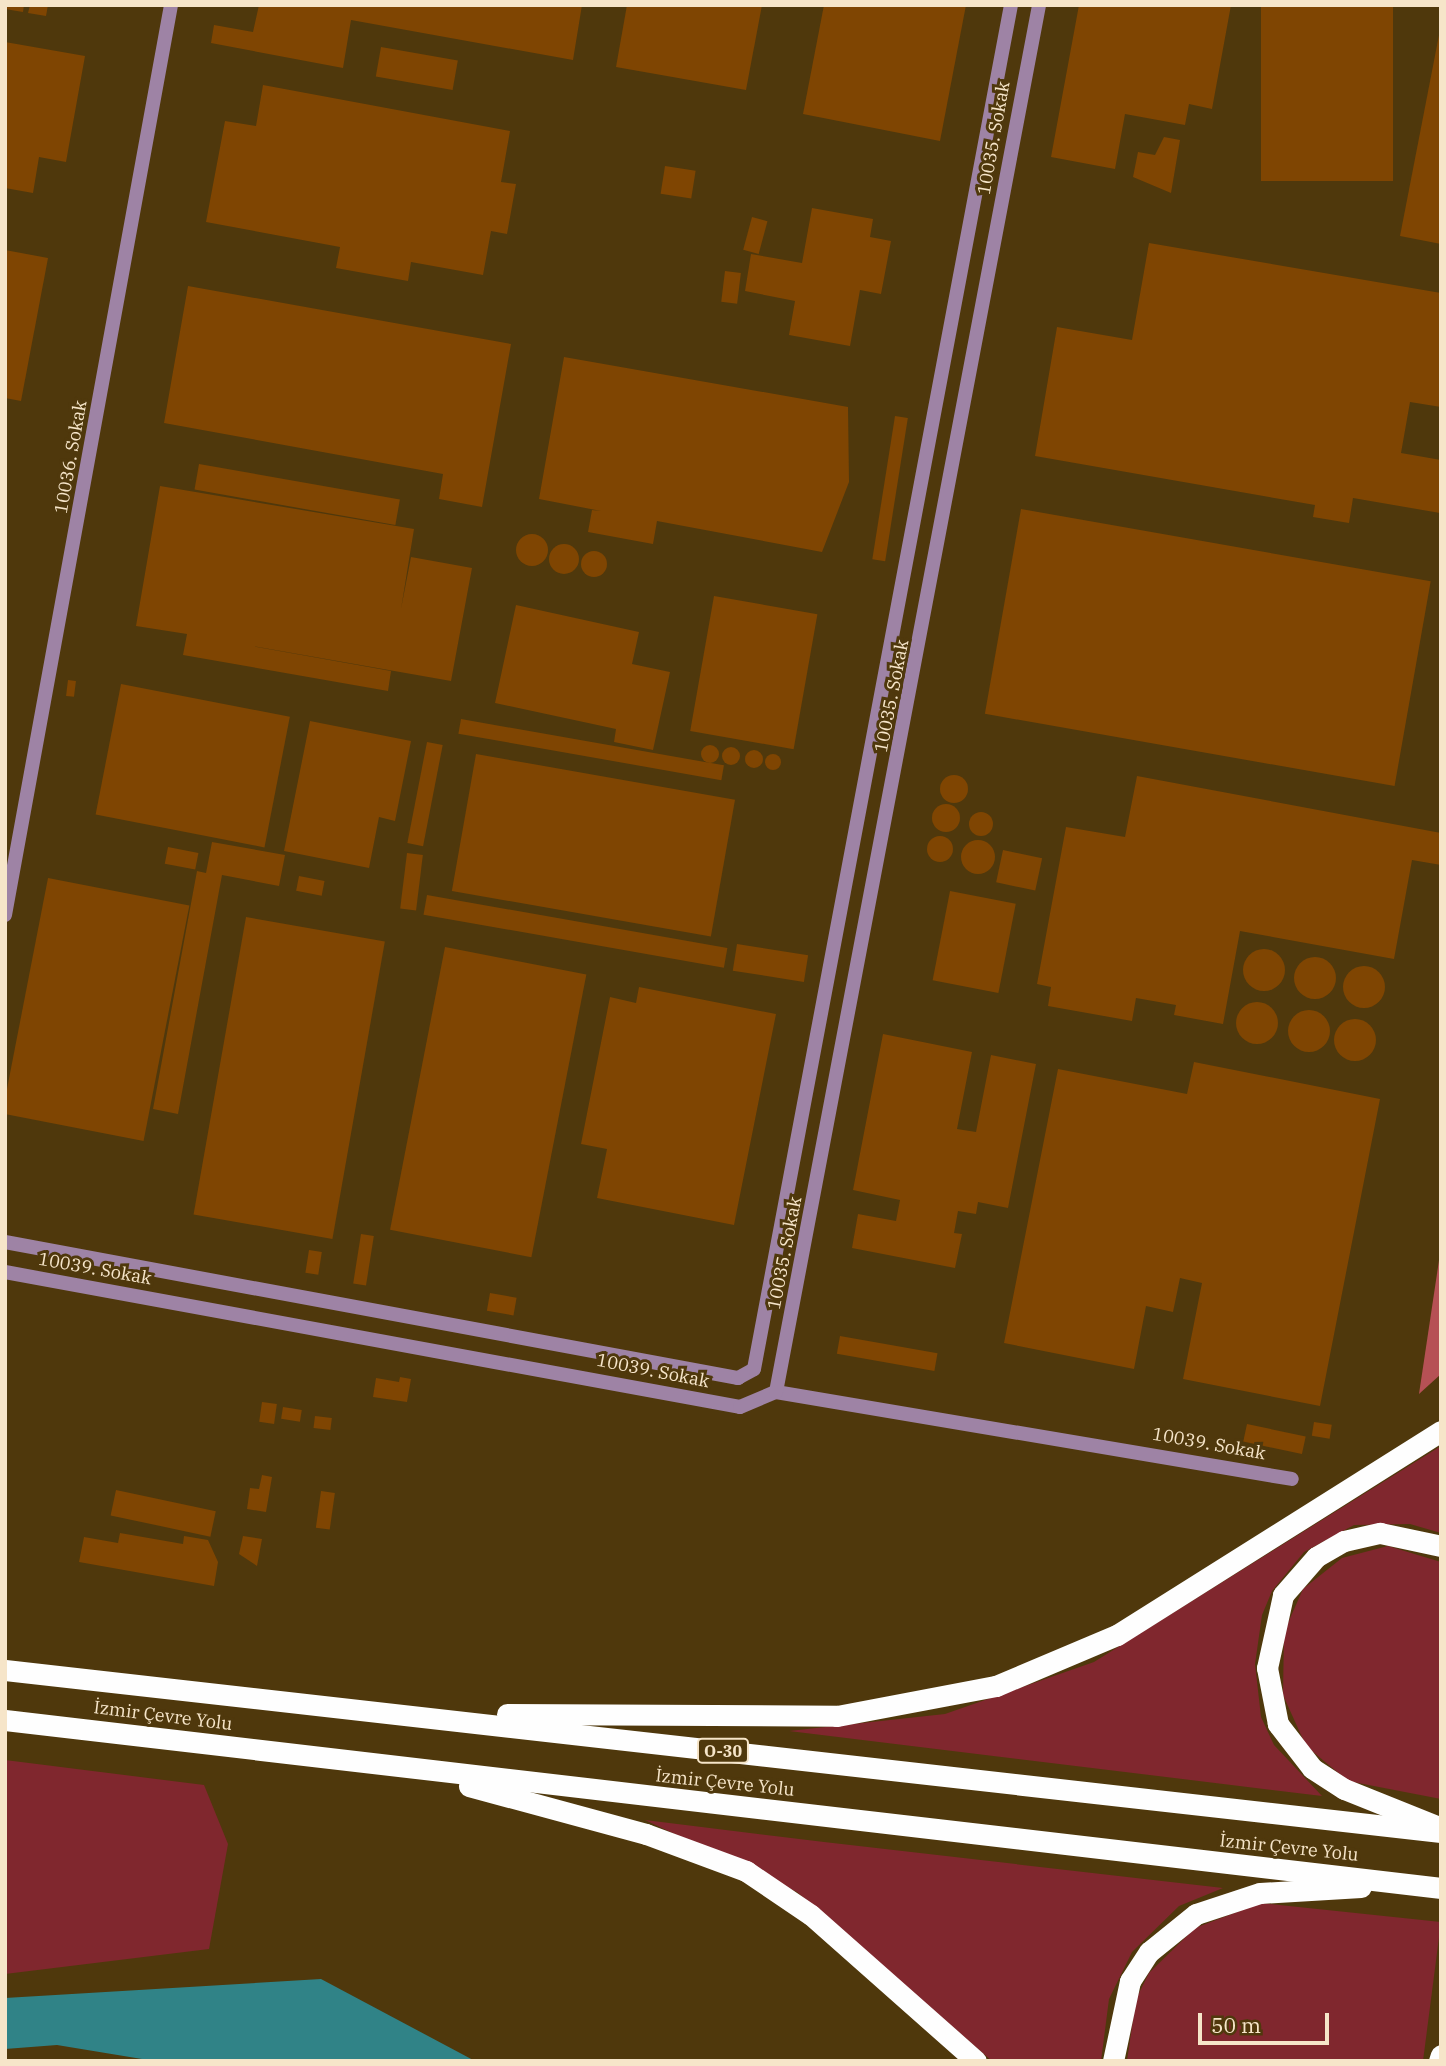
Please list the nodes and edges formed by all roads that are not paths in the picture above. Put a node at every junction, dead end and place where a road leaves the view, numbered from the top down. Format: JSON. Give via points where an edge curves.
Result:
{"nodes":[{"id":1,"x":170,"y":5,"type":"edge"},
{"id":2,"x":1011,"y":5,"type":"edge"},
{"id":3,"x":1039,"y":5,"type":"edge"},
{"id":4,"x":5,"y":915,"type":"edge"},
{"id":5,"x":5,"y":1242,"type":"edge"},
{"id":6,"x":5,"y":1272,"type":"edge"},
{"id":7,"x":738,"y":1378,"type":"joint"},
{"id":8,"x":776,"y":1392,"type":"junction"},
{"id":9,"x":1441,"y":1431,"type":"edge"},
{"id":10,"x":1292,"y":1479,"type":"dead end"},
{"id":11,"x":1441,"y":1546,"type":"edge"},
{"id":12,"x":5,"y":1670,"type":"edge"},
{"id":13,"x":369,"y":1710,"type":"junction"},
{"id":14,"x":5,"y":1720,"type":"edge"},
{"id":15,"x":434,"y":1773,"type":"junction"},
{"id":16,"x":1441,"y":1830,"type":"edge"},
{"id":17,"x":1395,"y":1882,"type":"junction"},
{"id":18,"x":1441,"y":1888,"type":"edge"},
{"id":19,"x":1441,"y":2055,"type":"edge"},
{"id":20,"x":976,"y":2061,"type":"edge"},
{"id":21,"x":1113,"y":2061,"type":"edge"},
{"id":22,"x":1439,"y":2061,"type":"edge"}],
"edges":[{"from":1,"to":4,"type":"street","name":"10036. Sokak"},
{"from":2,"to":7,"type":"street","name":"10035. Sokak","via":[[763,1338],[754,1369]]},
{"from":3,"to":8,"type":"street","name":"10035. Sokak"},
{"from":5,"to":7,"type":"street","name":"10039. Sokak"},
{"from":6,"to":8,"type":"street","name":"10039. Sokak","via":[[740,1407]]},
{"from":8,"to":10,"type":"street","name":"10039. Sokak"},
{"from":9,"to":13,"type":"highway","via":[[1117,1634],[1056,1666],[948,1699],[772,1719]]},
{"from":11,"to":16,"type":"highway","via":[[1380,1533],[1344,1541],[1316,1557],[1283,1595],[1267,1668],[1278,1724],[1312,1768],[1343,1789]]},
{"from":12,"to":13,"type":"highway","name":"İzmir Çevre Yolu","number":"O-30"},
{"from":13,"to":16,"type":"highway","name":"İzmir Çevre Yolu","number":"O-30"},
{"from":14,"to":15,"type":"highway","name":"İzmir Çevre Yolu"},
{"from":15,"to":17,"type":"highway","name":"İzmir Çevre Yolu"},
{"from":15,"to":20,"type":"highway","via":[[517,1803],[672,1842],[746,1871],[811,1914]]},
{"from":17,"to":18,"type":"highway","name":"İzmir Çevre Yolu"},
{"from":17,"to":21,"type":"highway","via":[[1298,1895],[1260,1893],[1196,1914],[1149,1952],[1130,1981]]},
{"from":19,"to":22,"type":"highway"}]}
